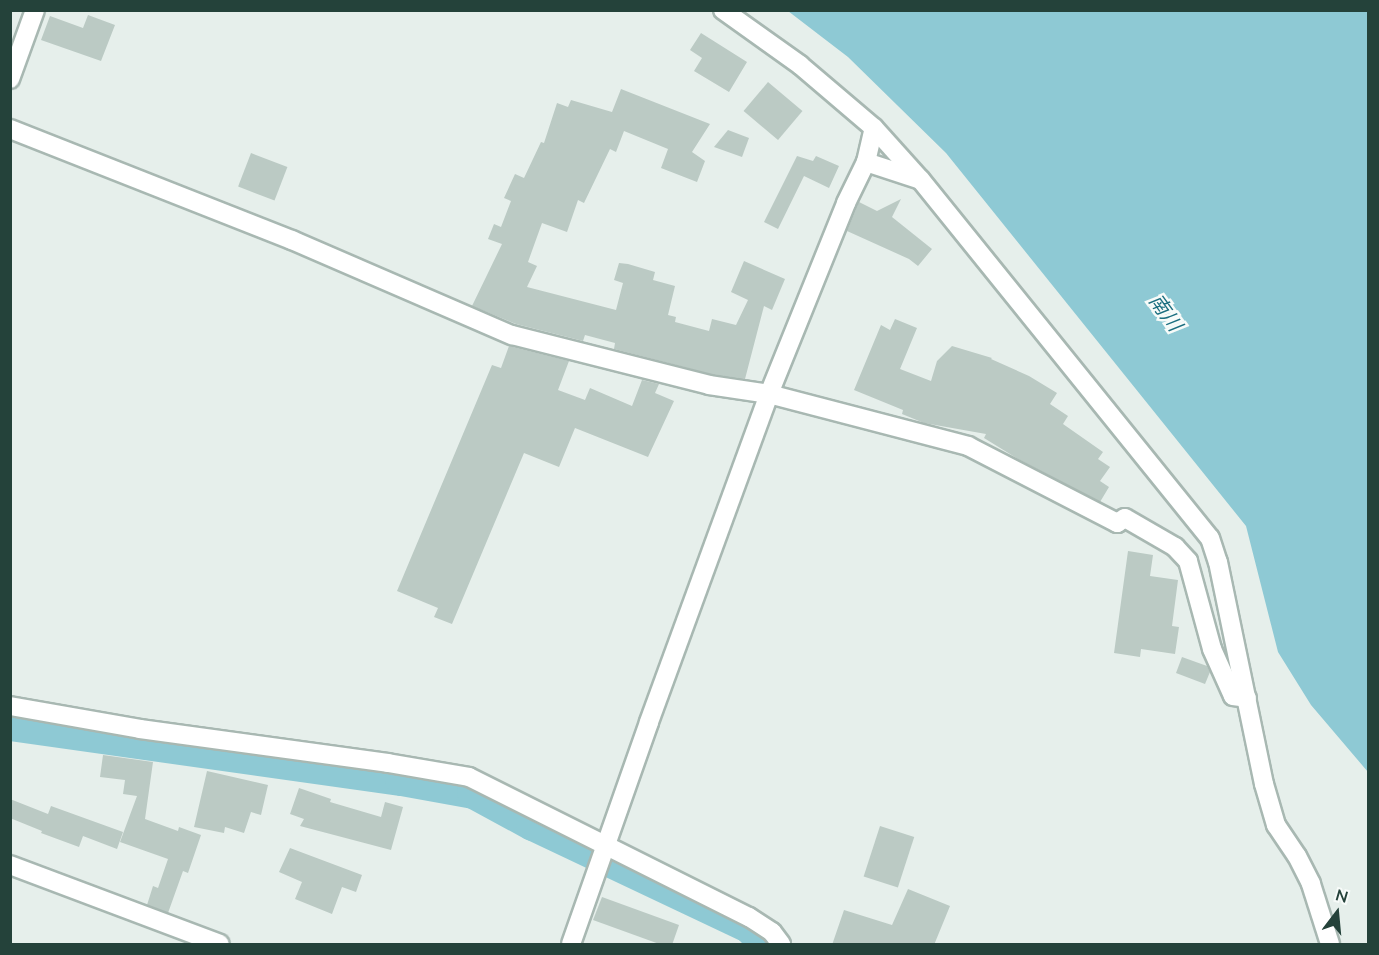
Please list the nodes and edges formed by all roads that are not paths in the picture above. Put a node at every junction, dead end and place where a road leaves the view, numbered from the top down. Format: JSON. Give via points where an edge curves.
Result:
{"nodes":[{"id":1,"x":34,"y":10,"type":"edge"},
{"id":2,"x":723,"y":10,"type":"edge"},
{"id":3,"x":10,"y":79,"type":"edge"},
{"id":4,"x":874,"y":128,"type":"junction"},
{"id":5,"x":10,"y":129,"type":"edge"},
{"id":6,"x":867,"y":162,"type":"junction"},
{"id":7,"x":920,"y":179,"type":"junction"},
{"id":8,"x":768,"y":394,"type":"junction"},
{"id":9,"x":1247,"y":698,"type":"junction"},
{"id":10,"x":10,"y":706,"type":"edge"},
{"id":11,"x":604,"y":855,"type":"junction"},
{"id":12,"x":10,"y":866,"type":"edge"},
{"id":13,"x":220,"y":945,"type":"edge"},
{"id":14,"x":571,"y":945,"type":"edge"},
{"id":15,"x":781,"y":945,"type":"edge"},
{"id":16,"x":1330,"y":945,"type":"edge"}],
"edges":[{"from":1,"to":3,"type":"street"},
{"from":2,"to":4,"type":"street","via":[[800,65]]},
{"from":4,"to":6,"type":"street"},
{"from":4,"to":7,"type":"street"},
{"from":5,"to":8,"type":"street","via":[[292,240],[512,335],[709,385]]},
{"from":6,"to":7,"type":"street"},
{"from":6,"to":8,"type":"street","via":[[846,202]]},
{"from":7,"to":9,"type":"street","via":[[1210,538]]},
{"from":8,"to":9,"type":"street","via":[[968,446],[1117,522],[1125,518],[1155,534],[1188,561],[1212,649],[1233,696]]},
{"from":8,"to":11,"type":"street"},
{"from":9,"to":16,"type":"street","via":[[1276,825],[1311,884]]},
{"from":10,"to":11,"type":"street","via":[[469,777]]},
{"from":11,"to":14,"type":"street"},
{"from":11,"to":15,"type":"street","via":[[749,917],[772,932]]},
{"from":12,"to":13,"type":"street"}]}
